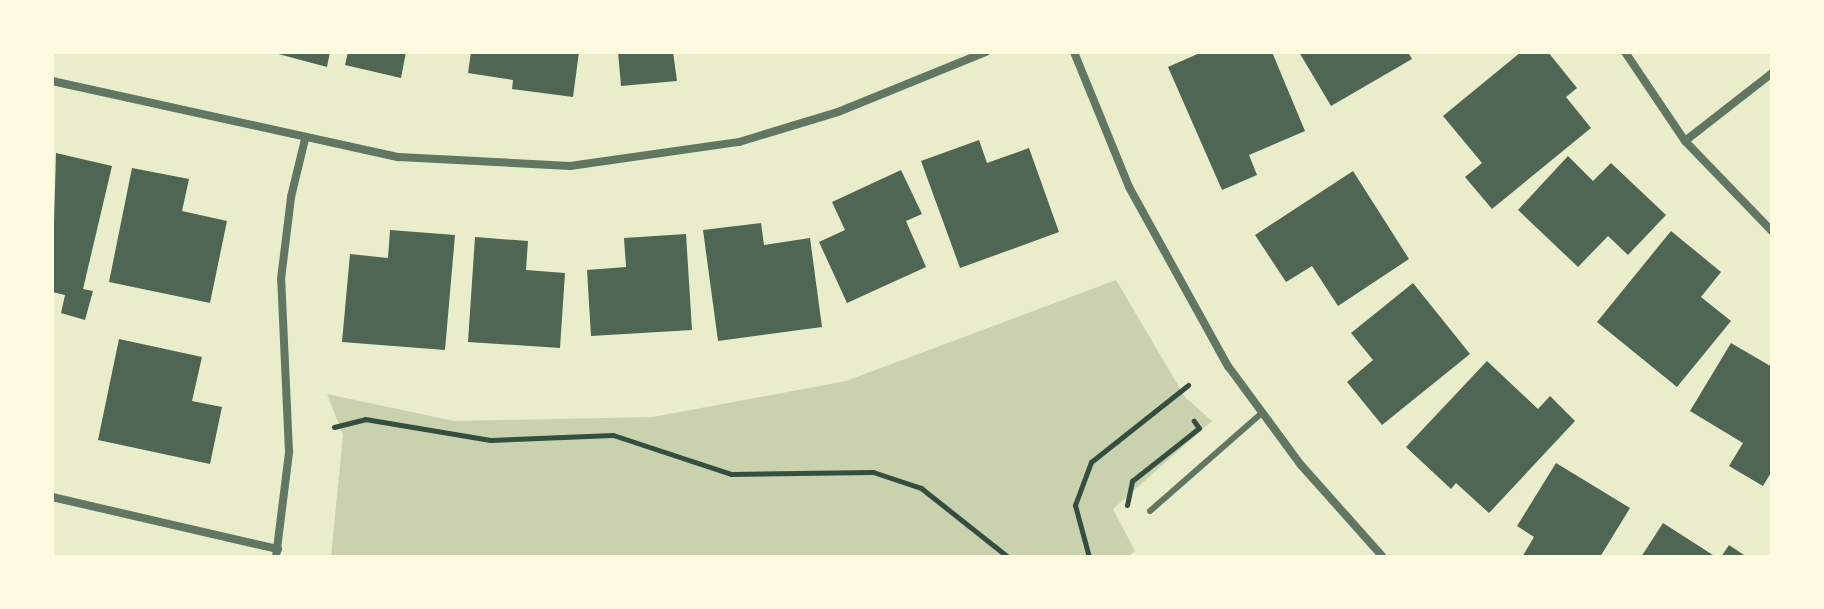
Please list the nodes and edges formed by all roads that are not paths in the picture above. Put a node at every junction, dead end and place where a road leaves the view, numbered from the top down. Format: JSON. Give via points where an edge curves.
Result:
{"nodes":[{"id":1,"x":986,"y":52,"type":"edge"},
{"id":2,"x":1074,"y":52,"type":"edge"},
{"id":3,"x":1625,"y":52,"type":"edge"},
{"id":4,"x":1772,"y":73,"type":"edge"},
{"id":5,"x":52,"y":81,"type":"edge"},
{"id":6,"x":305,"y":139,"type":"junction"},
{"id":7,"x":1685,"y":141,"type":"junction"},
{"id":8,"x":1772,"y":231,"type":"edge"},
{"id":9,"x":1262,"y":413,"type":"junction"},
{"id":10,"x":52,"y":497,"type":"edge"},
{"id":11,"x":1150,"y":511,"type":"dead end"},
{"id":12,"x":277,"y":553,"type":"edge"},
{"id":13,"x":1383,"y":557,"type":"edge"}],
"edges":[{"from":1,"to":6,"type":"street","via":[[838,112],[672,155],[570,166],[501,166],[399,157]]},
{"from":2,"to":9,"type":"street","via":[[1129,187],[1185,296]]},
{"from":3,"to":7,"type":"street"},
{"from":4,"to":7,"type":"street"},
{"from":5,"to":6,"type":"street"},
{"from":6,"to":12,"type":"street","via":[[281,279],[289,452]]},
{"from":7,"to":8,"type":"street"},
{"from":9,"to":11,"type":"lane"},
{"from":9,"to":13,"type":"street"},
{"from":10,"to":12,"type":"street"}]}
